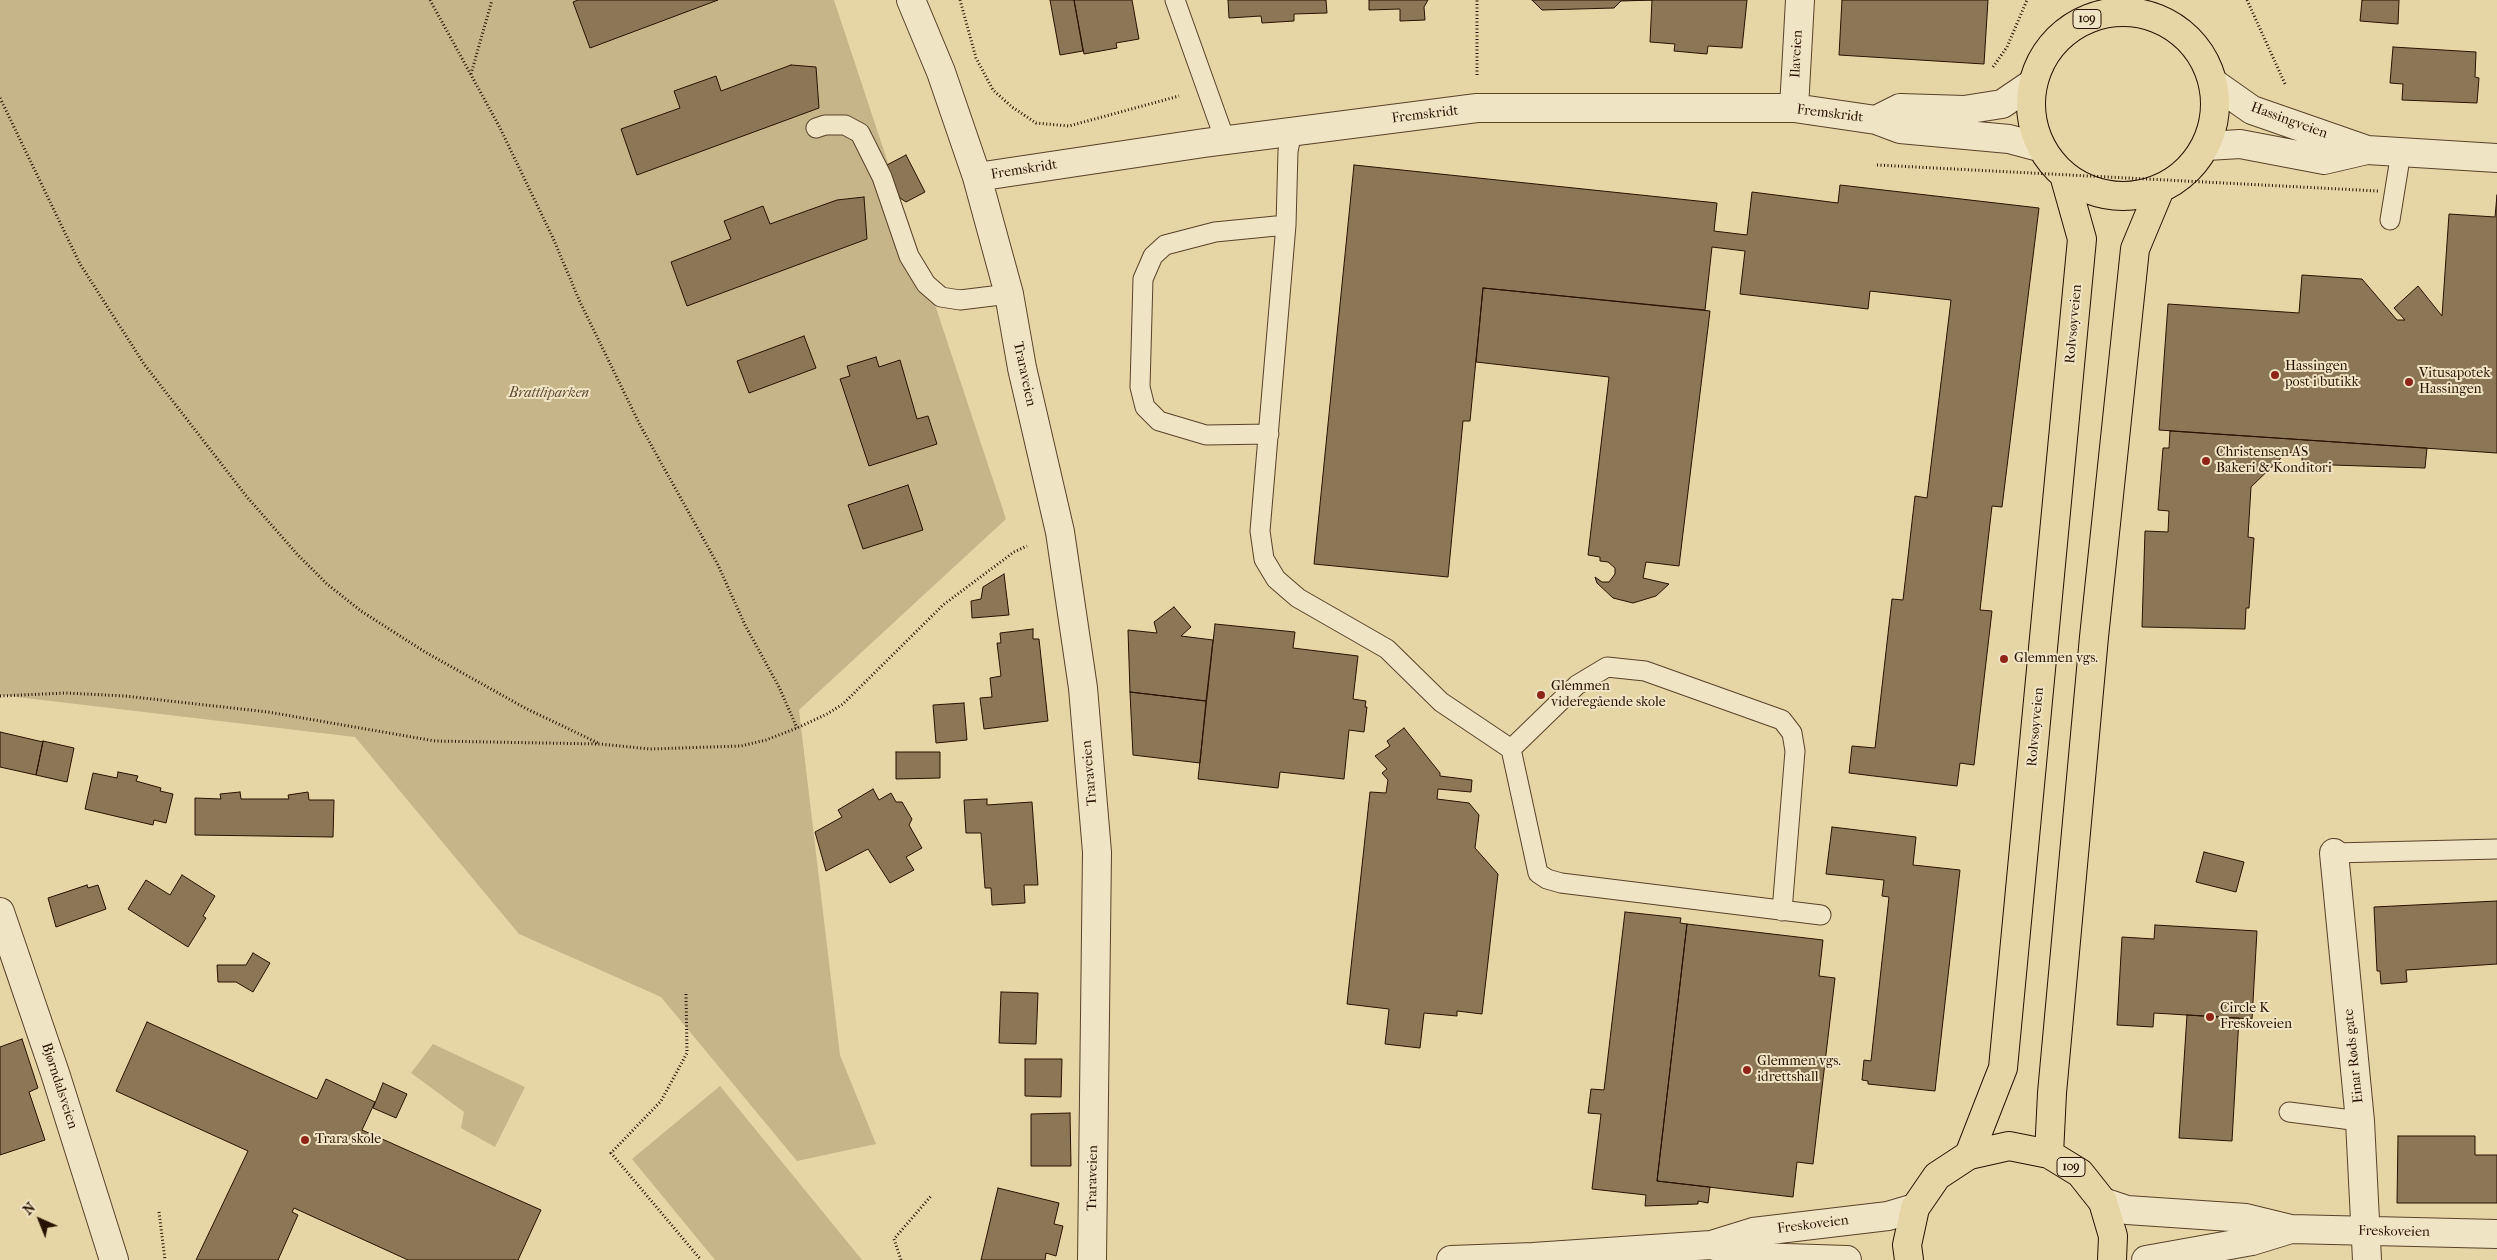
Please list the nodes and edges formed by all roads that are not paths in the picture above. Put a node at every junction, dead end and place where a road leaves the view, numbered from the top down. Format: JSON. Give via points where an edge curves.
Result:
{"nodes":[{"id":1,"x":911,"y":0,"type":"edge"},
{"id":2,"x":1175,"y":0,"type":"edge"},
{"id":3,"x":1800,"y":0,"type":"edge"},
{"id":4,"x":2087,"y":0,"type":"edge"},
{"id":5,"x":2172,"y":12,"type":"edge"},
{"id":6,"x":2074,"y":25,"type":"junction"},
{"id":7,"x":2033,"y":83,"type":"junction"},
{"id":8,"x":2215,"y":84,"type":"junction"},
{"id":9,"x":1794,"y":108,"type":"junction"},
{"id":10,"x":1876,"y":120,"type":"junction"},
{"id":11,"x":816,"y":128,"type":"dead end"},
{"id":12,"x":1292,"y":132,"type":"junction"},
{"id":13,"x":1225,"y":140,"type":"junction"},
{"id":14,"x":2207,"y":146,"type":"junction"},
{"id":15,"x":2040,"y":147,"type":"junction"},
{"id":16,"x":2367,"y":150,"type":"junction"},
{"id":17,"x":2401,"y":152,"type":"junction"},
{"id":18,"x":2497,"y":158,"type":"edge"},
{"id":19,"x":2064,"y":175,"type":"junction"},
{"id":20,"x":977,"y":177,"type":"junction"},
{"id":21,"x":2160,"y":190,"type":"junction"},
{"id":22,"x":2390,"y":220,"type":"dead end"},
{"id":23,"x":1286,"y":224,"type":"junction"},
{"id":24,"x":1008,"y":294,"type":"junction"},
{"id":25,"x":1269,"y":434,"type":"junction"},
{"id":26,"x":1511,"y":749,"type":"junction"},
{"id":27,"x":2497,"y":849,"type":"edge"},
{"id":28,"x":2334,"y":853,"type":"joint"},
{"id":29,"x":1782,"y":911,"type":"junction"},
{"id":30,"x":0,"y":912,"type":"edge"},
{"id":31,"x":1821,"y":916,"type":"dead end"},
{"id":32,"x":2289,"y":1112,"type":"dead end"},
{"id":33,"x":2360,"y":1121,"type":"junction"},
{"id":34,"x":2049,"y":1154,"type":"junction"},
{"id":35,"x":1969,"y":1155,"type":"junction"},
{"id":36,"x":2102,"y":1202,"type":"junction"},
{"id":37,"x":1915,"y":1208,"type":"junction"},
{"id":38,"x":2291,"y":1229,"type":"junction"},
{"id":39,"x":2364,"y":1232,"type":"junction"},
{"id":40,"x":2497,"y":1234,"type":"edge"},
{"id":41,"x":1710,"y":1245,"type":"junction"},
{"id":42,"x":1533,"y":1259,"type":"edge"},
{"id":43,"x":114,"y":1260,"type":"edge"},
{"id":44,"x":1092,"y":1260,"type":"edge"},
{"id":45,"x":1451,"y":1260,"type":"edge"},
{"id":46,"x":1847,"y":1260,"type":"edge"},
{"id":47,"x":1909,"y":1260,"type":"edge"},
{"id":48,"x":2112,"y":1260,"type":"edge"},
{"id":49,"x":2146,"y":1260,"type":"edge"},
{"id":50,"x":2366,"y":1260,"type":"edge"}],
"edges":[{"from":1,"to":20,"type":"street","name":"Traraveien"},
{"from":2,"to":13,"type":"lane"},
{"from":3,"to":9,"type":"street","name":"Ilaveien"},
{"from":4,"to":6,"type":"main road","number":"109"},
{"from":5,"to":6,"type":"main road","number":"109","via":[[2128,10],[2097,15]]},
{"from":5,"to":8,"type":"main road","number":"109","via":[[2200,51]]},
{"from":6,"to":7,"type":"main road","number":"109","via":[[2045,54]]},
{"from":7,"to":10,"type":"street","name":"Fremskridt","via":[[2002,104],[1964,110],[1900,108]]},
{"from":7,"to":15,"type":"main road","number":"109","via":[[2029,119]]},
{"from":8,"to":14,"type":"main road","number":"109","via":[[2216,117]]},
{"from":8,"to":16,"type":"street","name":"Hassingveien","via":[[2252,110]]},
{"from":9,"to":10,"type":"street","name":"Fremskridt"},
{"from":9,"to":12,"type":"street","name":"Fremskridt","via":[[1477,108]]},
{"from":10,"to":15,"type":"street","name":"Fremskridt","via":[[1900,130],[2009,139]]},
{"from":11,"to":24,"type":"lane","via":[[845,125],[860,132],[882,177],[909,256],[926,284],[941,297],[960,300]]},
{"from":12,"to":13,"type":"street","name":"Fremskridt"},
{"from":12,"to":23,"type":"lane","via":[[1288,151]]},
{"from":13,"to":20,"type":"street","name":"Fremskridt"},
{"from":14,"to":16,"type":"street","name":"Hassingveien","via":[[2240,144],[2324,160]]},
{"from":14,"to":21,"type":"main road","number":"109","via":[[2187,172]]},
{"from":15,"to":19,"type":"main road","number":"109"},
{"from":16,"to":17,"type":"street","name":"Hassingveien"},
{"from":17,"to":18,"type":"street","name":"Hassingveien"},
{"from":17,"to":22,"type":"lane"},
{"from":19,"to":21,"type":"main road","number":"109","via":[[2092,191],[2110,196],[2143,195]]},
{"from":19,"to":35,"type":"main road","name":"Rolvsøyveien","number":"109","via":[[2082,239],[2004,1059]]},
{"from":20,"to":24,"type":"street","name":"Traraveien"},
{"from":21,"to":34,"type":"main road","number":"109","via":[[2135,249],[2094,637],[2052,1083]]},
{"from":23,"to":25,"type":"lane"},
{"from":23,"to":25,"type":"lane","via":[[1215,232],[1165,245],[1153,256],[1143,279],[1140,387],[1145,407],[1159,421],[1206,435]]},
{"from":24,"to":44,"type":"street","name":"Traraveien","via":[[1060,532],[1083,688],[1097,852]]},
{"from":25,"to":26,"type":"lane","via":[[1260,531],[1264,559],[1276,579],[1298,598],[1387,649],[1441,702]]},
{"from":26,"to":29,"type":"lane","via":[[1538,873],[1547,879],[1561,884]]},
{"from":26,"to":29,"type":"lane","via":[[1577,685],[1607,667],[1645,671],[1782,720],[1792,733],[1794,751]]},
{"from":27,"to":28,"type":"lane"},
{"from":28,"to":33,"type":"street","name":"Einar Røds gate"},
{"from":29,"to":31,"type":"lane"},
{"from":30,"to":43,"type":"street","name":"Bjørndalsveien"},
{"from":32,"to":33,"type":"lane"},
{"from":33,"to":39,"type":"street","name":"Einar Røds gate"},
{"from":34,"to":35,"type":"main road","number":"109","via":[[2009,1146]]},
{"from":34,"to":36,"type":"main road","number":"109","via":[[2080,1173]]},
{"from":35,"to":37,"type":"main road","number":"109","via":[[1937,1176]]},
{"from":36,"to":38,"type":"street","name":"Freskoveien","via":[[2127,1210],[2246,1218]]},
{"from":36,"to":48,"type":"main road","number":"109","via":[[2113,1236]]},
{"from":37,"to":41,"type":"street","name":"Freskoveien","via":[[1880,1217],[1753,1232]]},
{"from":37,"to":47,"type":"main road","number":"109","via":[[1907,1244]]},
{"from":38,"to":39,"type":"street","name":"Freskoveien"},
{"from":38,"to":49,"type":"street","name":"Freskoveien","via":[[2252,1241]]},
{"from":39,"to":40,"type":"street","name":"Freskoveien"},
{"from":39,"to":50,"type":"street","name":"Einar Røds gate"},
{"from":41,"to":42,"type":"street","name":"Freskoveien"},
{"from":41,"to":46,"type":"street","name":"Freskoveien","via":[[1754,1257]]},
{"from":42,"to":45,"type":"street","name":"Freskoveien"}]}
